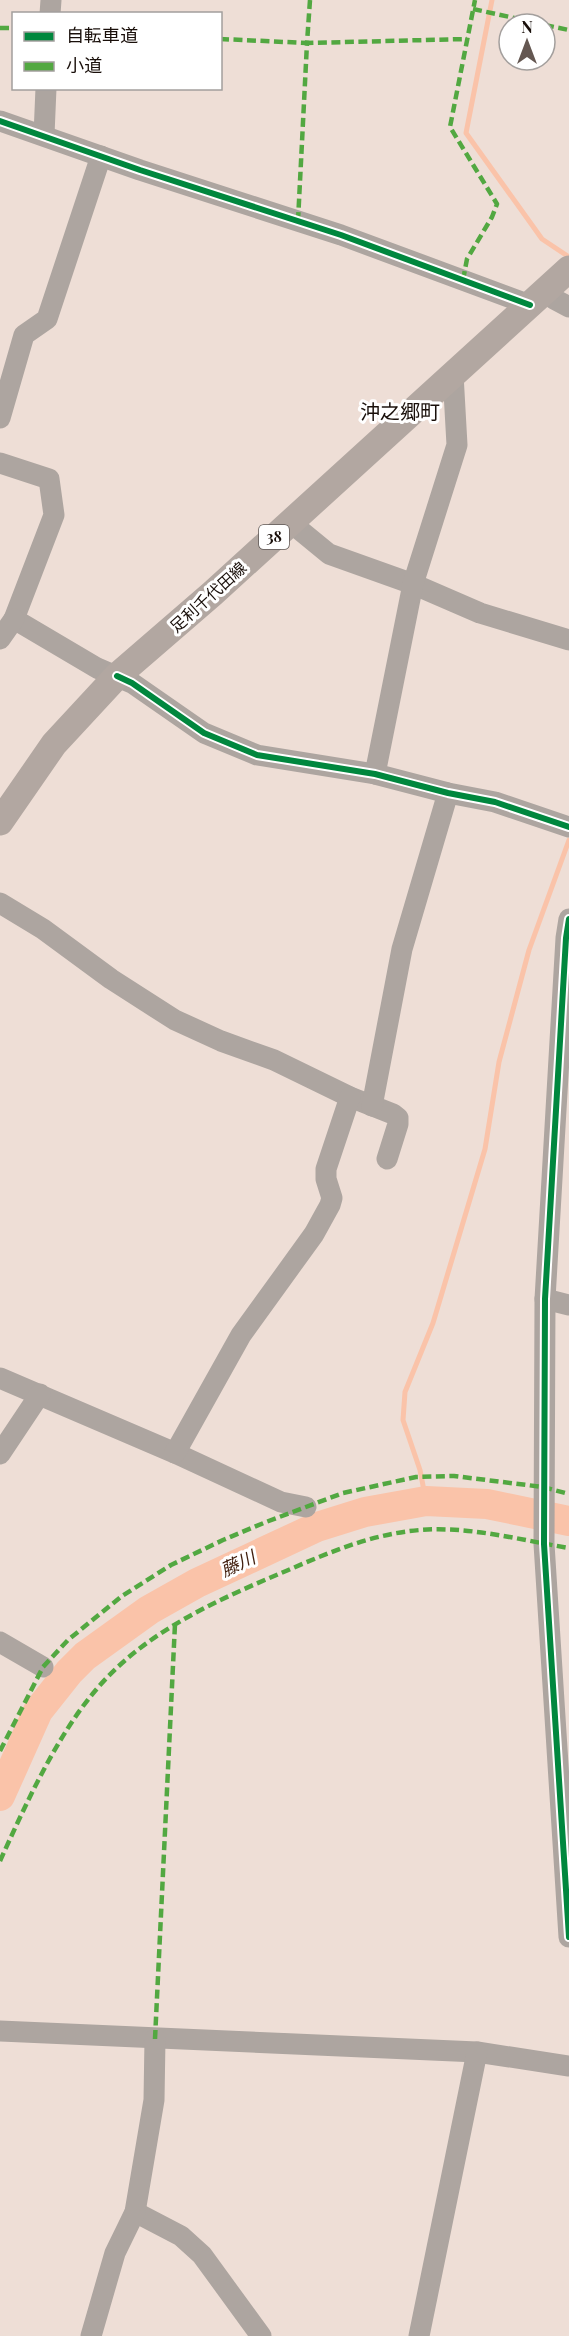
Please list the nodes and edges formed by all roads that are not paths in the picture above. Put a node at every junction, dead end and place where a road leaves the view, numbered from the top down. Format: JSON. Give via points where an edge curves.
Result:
{"nodes":[{"id":1,"x":46,"y":90,"type":"edge"},
{"id":2,"x":0,"y":121,"type":"edge"},
{"id":3,"x":44,"y":135,"type":"junction"},
{"id":4,"x":101,"y":156,"type":"junction"},
{"id":5,"x":569,"y":269,"type":"edge"},
{"id":6,"x":537,"y":298,"type":"junction"},
{"id":7,"x":569,"y":307,"type":"edge"},
{"id":8,"x":453,"y":374,"type":"junction"},
{"id":9,"x":0,"y":418,"type":"edge"},
{"id":10,"x":0,"y":464,"type":"edge"},
{"id":11,"x":290,"y":522,"type":"junction"},
{"id":12,"x":413,"y":584,"type":"junction"},
{"id":13,"x":14,"y":619,"type":"junction"},
{"id":14,"x":0,"y":639,"type":"edge"},
{"id":15,"x":569,"y":640,"type":"edge"},
{"id":16,"x":117,"y":676,"type":"junction"},
{"id":17,"x":375,"y":774,"type":"junction"},
{"id":18,"x":448,"y":793,"type":"junction"},
{"id":19,"x":0,"y":822,"type":"edge"},
{"id":20,"x":569,"y":827,"type":"edge"},
{"id":21,"x":0,"y":903,"type":"edge"},
{"id":22,"x":569,"y":919,"type":"edge"},
{"id":23,"x":350,"y":1097,"type":"junction"},
{"id":24,"x":372,"y":1106,"type":"junction"},
{"id":25,"x":561,"y":1144,"type":"edge"},
{"id":26,"x":387,"y":1159,"type":"dead end"},
{"id":27,"x":545,"y":1299,"type":"junction"},
{"id":28,"x":569,"y":1305,"type":"edge"},
{"id":29,"x":0,"y":1378,"type":"edge"},
{"id":30,"x":40,"y":1394,"type":"junction"},
{"id":31,"x":175,"y":1453,"type":"junction"},
{"id":32,"x":0,"y":1454,"type":"edge"},
{"id":33,"x":306,"y":1508,"type":"dead end"},
{"id":34,"x":0,"y":1642,"type":"edge"},
{"id":35,"x":43,"y":1667,"type":"dead end"},
{"id":36,"x":569,"y":1937,"type":"edge"},
{"id":37,"x":0,"y":2031,"type":"edge"},
{"id":38,"x":155,"y":2039,"type":"junction"},
{"id":39,"x":477,"y":2052,"type":"junction"},
{"id":40,"x":569,"y":2066,"type":"edge"},
{"id":41,"x":135,"y":2212,"type":"junction"},
{"id":42,"x":91,"y":2336,"type":"edge"},
{"id":43,"x":261,"y":2336,"type":"edge"},
{"id":44,"x":419,"y":2336,"type":"edge"}],
"edges":[{"from":1,"to":3,"type":"street"},
{"from":2,"to":3,"type":"street"},
{"from":3,"to":4,"type":"street"},
{"from":4,"to":6,"type":"street"},
{"from":4,"to":9,"type":"street","via":[[47,319],[24,335]]},
{"from":5,"to":6,"type":"main road","name":"足利千代田線","number":"38"},
{"from":6,"to":7,"type":"street"},
{"from":6,"to":8,"type":"main road","name":"足利千代田線","number":"38"},
{"from":8,"to":11,"type":"main road","name":"足利千代田線","number":"38"},
{"from":8,"to":12,"type":"street","via":[[457,445]]},
{"from":10,"to":13,"type":"street","via":[[49,479],[54,515]]},
{"from":11,"to":12,"type":"street","via":[[329,554]]},
{"from":11,"to":16,"type":"main road","name":"足利千代田線","number":"38"},
{"from":12,"to":15,"type":"street","via":[[480,614]]},
{"from":12,"to":17,"type":"street"},
{"from":13,"to":14,"type":"street"},
{"from":13,"to":16,"type":"street"},
{"from":16,"to":17,"type":"street","via":[[204,733],[256,755]]},
{"from":16,"to":19,"type":"main road","name":"足利千代田線","number":"38","via":[[54,744]]},
{"from":17,"to":18,"type":"street"},
{"from":18,"to":20,"type":"street","via":[[495,802]]},
{"from":18,"to":24,"type":"street","via":[[402,949]]},
{"from":21,"to":23,"type":"street","via":[[175,1020],[274,1060]]},
{"from":22,"to":25,"type":"street"},
{"from":23,"to":24,"type":"street"},
{"from":23,"to":31,"type":"street","via":[[326,1169],[330,1205],[314,1234],[241,1335]]},
{"from":24,"to":26,"type":"street","via":[[398,1118]]},
{"from":25,"to":27,"type":"street"},
{"from":27,"to":28,"type":"street"},
{"from":27,"to":36,"type":"street","via":[[544,1539]]},
{"from":29,"to":30,"type":"street"},
{"from":30,"to":31,"type":"street"},
{"from":30,"to":32,"type":"street"},
{"from":31,"to":33,"type":"street","via":[[281,1502]]},
{"from":34,"to":35,"type":"street"},
{"from":37,"to":38,"type":"street"},
{"from":38,"to":39,"type":"street"},
{"from":38,"to":41,"type":"street","via":[[154,2100]]},
{"from":39,"to":40,"type":"street"},
{"from":39,"to":44,"type":"street"},
{"from":41,"to":42,"type":"street","via":[[115,2253]]},
{"from":41,"to":43,"type":"street","via":[[181,2236],[202,2255]]}]}
